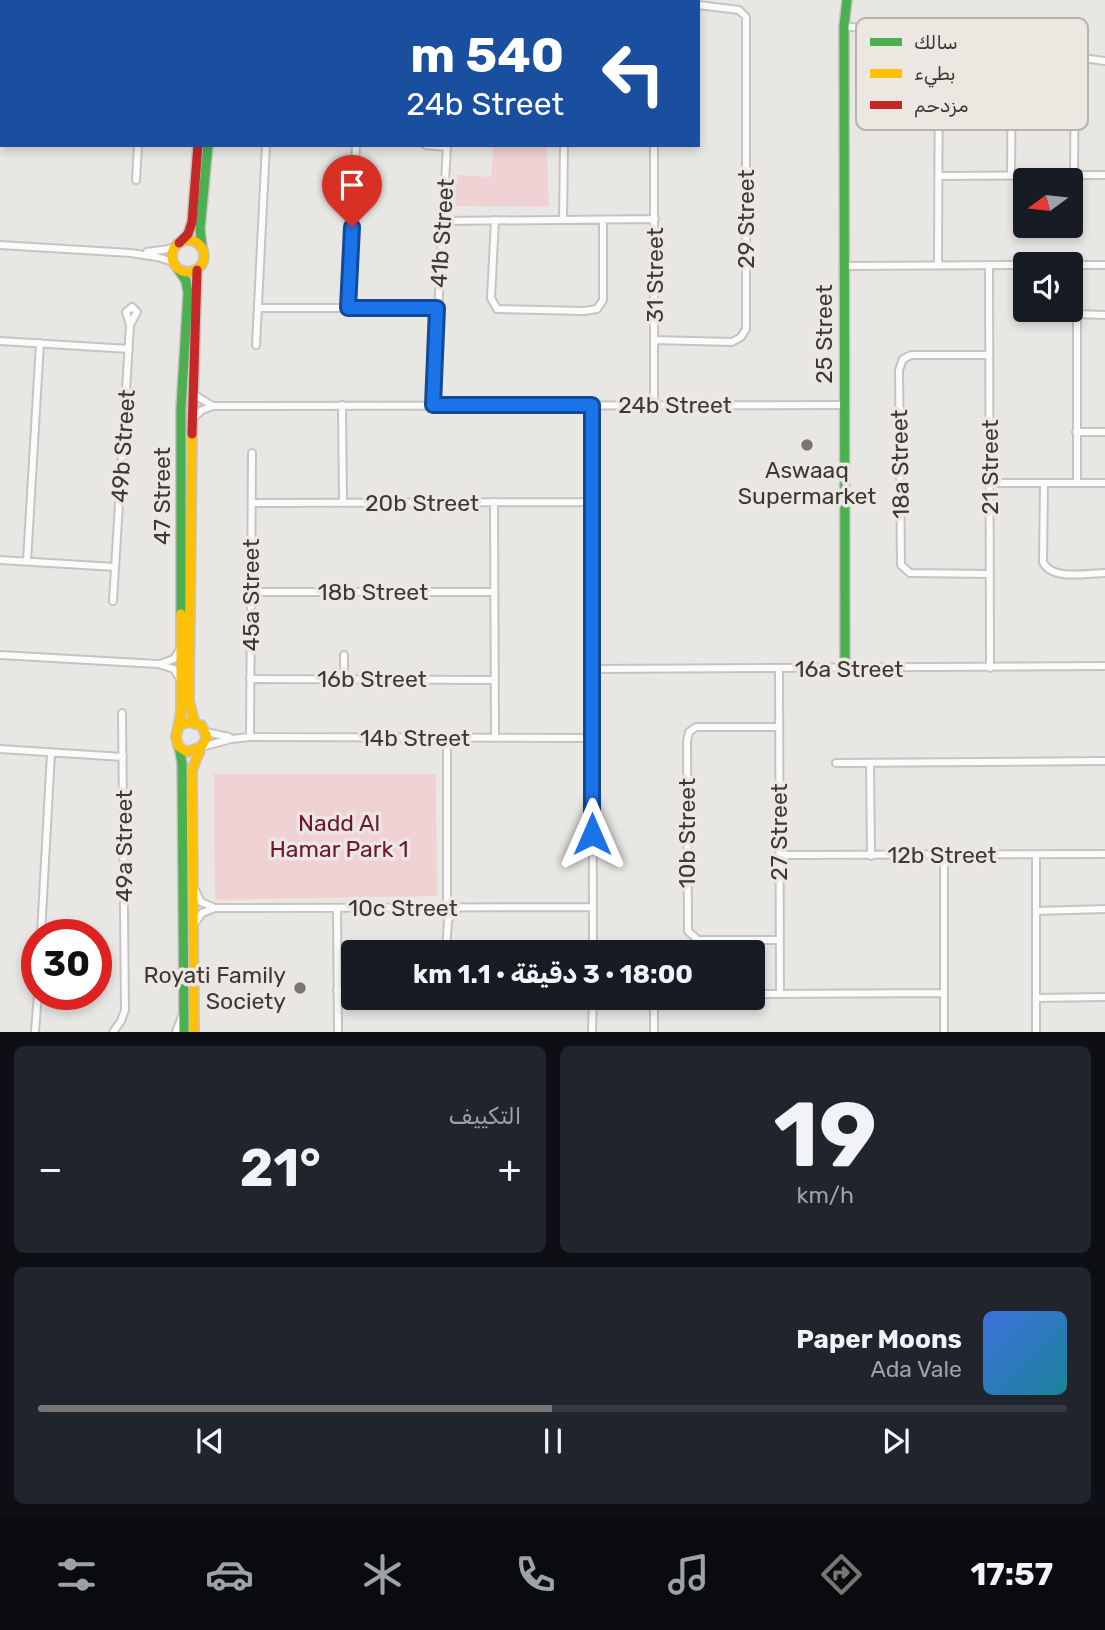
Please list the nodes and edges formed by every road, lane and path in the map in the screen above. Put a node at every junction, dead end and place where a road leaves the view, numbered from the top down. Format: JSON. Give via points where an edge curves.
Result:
{"nodes":[{"id":1,"x":846,"y":0,"type":"edge"},
{"id":2,"x":700,"y":5,"type":"edge"},
{"id":3,"x":844,"y":26,"type":"junction"},
{"id":4,"x":856,"y":28,"type":"edge"},
{"id":5,"x":938,"y":130,"type":"edge"},
{"id":6,"x":1011,"y":130,"type":"edge"},
{"id":7,"x":1074,"y":130,"type":"edge"},
{"id":8,"x":138,"y":147,"type":"edge"},
{"id":9,"x":198,"y":147,"type":"edge"},
{"id":10,"x":208,"y":147,"type":"edge"},
{"id":11,"x":267,"y":147,"type":"edge"},
{"id":12,"x":356,"y":147,"type":"edge"},
{"id":13,"x":447,"y":147,"type":"edge"},
{"id":14,"x":564,"y":147,"type":"edge"},
{"id":15,"x":654,"y":147,"type":"edge"},
{"id":16,"x":1074,"y":168,"type":"edge"},
{"id":17,"x":1083,"y":175,"type":"edge"},
{"id":18,"x":1105,"y":175,"type":"edge"},
{"id":19,"x":938,"y":176,"type":"junction"},
{"id":20,"x":1011,"y":176,"type":"joint"},
{"id":21,"x":136,"y":180,"type":"dead end"},
{"id":22,"x":655,"y":219,"type":"junction"},
{"id":23,"x":495,"y":220,"type":"junction"},
{"id":24,"x":564,"y":220,"type":"junction"},
{"id":25,"x":442,"y":221,"type":"junction"},
{"id":26,"x":603,"y":221,"type":"junction"},
{"id":27,"x":177,"y":244,"type":"junction"},
{"id":28,"x":0,"y":246,"type":"edge"},
{"id":29,"x":202,"y":247,"type":"junction"},
{"id":30,"x":131,"y":253,"type":"junction"},
{"id":31,"x":176,"y":265,"type":"junction"},
{"id":32,"x":938,"y":265,"type":"junction"},
{"id":33,"x":989,"y":265,"type":"junction"},
{"id":34,"x":1013,"y":265,"type":"edge"},
{"id":35,"x":1083,"y":265,"type":"edge"},
{"id":36,"x":1105,"y":265,"type":"edge"},
{"id":37,"x":843,"y":266,"type":"junction"},
{"id":38,"x":197,"y":270,"type":"junction"},
{"id":39,"x":258,"y":308,"type":"junction"},
{"id":40,"x":348,"y":308,"type":"junction"},
{"id":41,"x":437,"y":308,"type":"junction"},
{"id":42,"x":1083,"y":314,"type":"edge"},
{"id":43,"x":1105,"y":315,"type":"edge"},
{"id":44,"x":1076,"y":322,"type":"edge"},
{"id":45,"x":130,"y":325,"type":"dead end"},
{"id":46,"x":654,"y":340,"type":"junction"},
{"id":47,"x":0,"y":341,"type":"edge"},
{"id":48,"x":40,"y":343,"type":"junction"},
{"id":49,"x":256,"y":345,"type":"dead end"},
{"id":50,"x":129,"y":349,"type":"junction"},
{"id":51,"x":989,"y":355,"type":"junction"},
{"id":52,"x":193,"y":394,"type":"junction"},
{"id":53,"x":654,"y":404,"type":"junction"},
{"id":54,"x":342,"y":405,"type":"junction"},
{"id":55,"x":433,"y":405,"type":"junction"},
{"id":56,"x":592,"y":405,"type":"junction"},
{"id":57,"x":844,"y":405,"type":"junction"},
{"id":58,"x":213,"y":406,"type":"junction"},
{"id":59,"x":192,"y":420,"type":"junction"},
{"id":60,"x":1076,"y":432,"type":"junction"},
{"id":61,"x":1105,"y":432,"type":"edge"},
{"id":62,"x":252,"y":453,"type":"dead end"},
{"id":63,"x":990,"y":483,"type":"junction"},
{"id":64,"x":1044,"y":483,"type":"junction"},
{"id":65,"x":1077,"y":483,"type":"junction"},
{"id":66,"x":1105,"y":483,"type":"edge"},
{"id":67,"x":494,"y":502,"type":"junction"},
{"id":68,"x":592,"y":502,"type":"junction"},
{"id":69,"x":252,"y":503,"type":"junction"},
{"id":70,"x":343,"y":503,"type":"junction"},
{"id":71,"x":0,"y":560,"type":"edge"},
{"id":72,"x":27,"y":561,"type":"junction"},
{"id":73,"x":115,"y":566,"type":"junction"},
{"id":74,"x":1105,"y":573,"type":"edge"},
{"id":75,"x":990,"y":574,"type":"junction"},
{"id":76,"x":251,"y":592,"type":"junction"},
{"id":77,"x":494,"y":592,"type":"junction"},
{"id":78,"x":113,"y":601,"type":"dead end"},
{"id":79,"x":181,"y":647,"type":"junction"},
{"id":80,"x":0,"y":655,"type":"edge"},
{"id":81,"x":344,"y":655,"type":"dead end"},
{"id":82,"x":158,"y":664,"type":"junction"},
{"id":83,"x":1105,"y":666,"type":"edge"},
{"id":84,"x":845,"y":668,"type":"junction"},
{"id":85,"x":990,"y":668,"type":"junction"},
{"id":86,"x":592,"y":669,"type":"junction"},
{"id":87,"x":779,"y":669,"type":"junction"},
{"id":88,"x":250,"y":679,"type":"junction"},
{"id":89,"x":344,"y":679,"type":"junction"},
{"id":90,"x":180,"y":680,"type":"junction"},
{"id":91,"x":494,"y":680,"type":"junction"},
{"id":92,"x":122,"y":713,"type":"dead end"},
{"id":93,"x":195,"y":724,"type":"junction"},
{"id":94,"x":180,"y":725,"type":"junction"},
{"id":95,"x":779,"y":727,"type":"junction"},
{"id":96,"x":206,"y":732,"type":"junction"},
{"id":97,"x":250,"y":737,"type":"junction"},
{"id":98,"x":447,"y":737,"type":"junction"},
{"id":99,"x":495,"y":737,"type":"junction"},
{"id":100,"x":238,"y":738,"type":"junction"},
{"id":101,"x":592,"y":738,"type":"junction"},
{"id":102,"x":179,"y":747,"type":"junction"},
{"id":103,"x":202,"y":748,"type":"junction"},
{"id":104,"x":0,"y":749,"type":"edge"},
{"id":105,"x":51,"y":752,"type":"junction"},
{"id":106,"x":123,"y":757,"type":"junction"},
{"id":107,"x":1105,"y":761,"type":"edge"},
{"id":108,"x":836,"y":763,"type":"dead end"},
{"id":109,"x":870,"y":763,"type":"junction"},
{"id":110,"x":1105,"y":854,"type":"edge"},
{"id":111,"x":779,"y":855,"type":"junction"},
{"id":112,"x":944,"y":855,"type":"junction"},
{"id":113,"x":1036,"y":855,"type":"junction"},
{"id":114,"x":871,"y":856,"type":"junction"},
{"id":115,"x":194,"y":886,"type":"junction"},
{"id":116,"x":431,"y":907,"type":"junction"},
{"id":117,"x":592,"y":907,"type":"junction"},
{"id":118,"x":215,"y":908,"type":"junction"},
{"id":119,"x":337,"y":908,"type":"junction"},
{"id":120,"x":447,"y":908,"type":"junction"},
{"id":121,"x":458,"y":908,"type":"junction"},
{"id":122,"x":1105,"y":909,"type":"edge"},
{"id":123,"x":1036,"y":911,"type":"junction"},
{"id":124,"x":42,"y":919,"type":"edge"},
{"id":125,"x":193,"y":926,"type":"junction"},
{"id":126,"x":446,"y":932,"type":"junction"},
{"id":127,"x":446,"y":940,"type":"edge"},
{"id":128,"x":593,"y":940,"type":"edge"},
{"id":129,"x":780,"y":940,"type":"junction"},
{"id":130,"x":337,"y":991,"type":"junction"},
{"id":131,"x":341,"y":991,"type":"edge"},
{"id":132,"x":944,"y":993,"type":"junction"},
{"id":133,"x":765,"y":994,"type":"edge"},
{"id":134,"x":780,"y":994,"type":"junction"},
{"id":135,"x":1105,"y":997,"type":"edge"},
{"id":136,"x":1036,"y":998,"type":"junction"},
{"id":137,"x":37,"y":1010,"type":"edge"},
{"id":138,"x":593,"y":1010,"type":"edge"},
{"id":139,"x":654,"y":1010,"type":"edge"},
{"id":140,"x":183,"y":1015,"type":"junction"},
{"id":141,"x":35,"y":1031,"type":"edge"},
{"id":142,"x":113,"y":1031,"type":"edge"},
{"id":143,"x":176,"y":1031,"type":"edge"},
{"id":144,"x":184,"y":1031,"type":"edge"},
{"id":145,"x":194,"y":1031,"type":"edge"},
{"id":146,"x":338,"y":1031,"type":"edge"},
{"id":147,"x":592,"y":1031,"type":"edge"},
{"id":148,"x":654,"y":1031,"type":"edge"},
{"id":149,"x":944,"y":1031,"type":"edge"},
{"id":150,"x":1036,"y":1031,"type":"edge"}],
"edges":[{"from":1,"to":3,"type":"street","name":"25 Street"},
{"from":2,"to":46,"type":"street","name":"29 Street","via":[[743,13],[747,26],[746,328],[732,342]]},
{"from":3,"to":4,"type":"street"},
{"from":3,"to":37,"type":"street","name":"25 Street"},
{"from":5,"to":19,"type":"street"},
{"from":6,"to":20,"type":"street"},
{"from":7,"to":16,"type":"street"},
{"from":8,"to":21,"type":"street"},
{"from":9,"to":27,"type":"street","via":[[192,222]]},
{"from":10,"to":29,"type":"street"},
{"from":11,"to":39,"type":"street"},
{"from":12,"to":40,"type":"street"},
{"from":13,"to":25,"type":"street","name":"41b Street"},
{"from":14,"to":24,"type":"street"},
{"from":15,"to":22,"type":"street","name":"31 Street"},
{"from":17,"to":18,"type":"street"},
{"from":19,"to":20,"type":"street"},
{"from":19,"to":32,"type":"street"},
{"from":22,"to":26,"type":"street"},
{"from":22,"to":46,"type":"street","name":"31 Street"},
{"from":23,"to":24,"type":"street"},
{"from":23,"to":25,"type":"street"},
{"from":23,"to":26,"type":"street","via":[[493,304],[502,310],[571,311],[593,310],[603,300]]},
{"from":24,"to":26,"type":"street"},
{"from":25,"to":41,"type":"street","name":"41b Street"},
{"from":27,"to":29,"type":"street","via":[[194,241]]},
{"from":27,"to":30,"type":"street","via":[[161,251]]},
{"from":27,"to":31,"type":"street","via":[[172,257]]},
{"from":28,"to":30,"type":"street"},
{"from":29,"to":38,"type":"street","via":[[204,261]]},
{"from":30,"to":31,"type":"street"},
{"from":31,"to":38,"type":"street","via":[[189,272]]},
{"from":31,"to":79,"type":"street","name":"47 Street","via":[[188,293],[181,408]]},
{"from":32,"to":33,"type":"street"},
{"from":32,"to":37,"type":"street"},
{"from":33,"to":34,"type":"street"},
{"from":33,"to":51,"type":"street","name":"21 Street"},
{"from":35,"to":36,"type":"street"},
{"from":37,"to":57,"type":"street","name":"25 Street"},
{"from":38,"to":52,"type":"street","name":"47 Street"},
{"from":39,"to":40,"type":"street"},
{"from":39,"to":49,"type":"street"},
{"from":40,"to":41,"type":"street"},
{"from":41,"to":55,"type":"street","name":"41b Street"},
{"from":42,"to":43,"type":"street"},
{"from":44,"to":60,"type":"street"},
{"from":45,"to":50,"type":"street","name":"49b Street"},
{"from":46,"to":53,"type":"street","name":"31 Street"},
{"from":47,"to":48,"type":"street"},
{"from":48,"to":50,"type":"street"},
{"from":48,"to":72,"type":"street"},
{"from":50,"to":73,"type":"street","name":"49b Street"},
{"from":51,"to":63,"type":"street","name":"21 Street"},
{"from":51,"to":75,"type":"street","name":"18a Street","via":[[911,355],[903,359],[899,370],[901,565],[910,573]]},
{"from":52,"to":58,"type":"street"},
{"from":52,"to":59,"type":"street","name":"47 Street"},
{"from":53,"to":56,"type":"street","name":"24b Street"},
{"from":53,"to":57,"type":"street","name":"24b Street"},
{"from":54,"to":55,"type":"street","name":"24b Street"},
{"from":54,"to":58,"type":"street","name":"24b Street"},
{"from":54,"to":70,"type":"street"},
{"from":55,"to":56,"type":"street","name":"24b Street"},
{"from":56,"to":68,"type":"street"},
{"from":57,"to":84,"type":"street","name":"25 Street"},
{"from":58,"to":59,"type":"street"},
{"from":59,"to":93,"type":"street","name":"47 Street","via":[[189,701]]},
{"from":60,"to":61,"type":"street"},
{"from":60,"to":65,"type":"street"},
{"from":62,"to":69,"type":"street","name":"45a Street"},
{"from":63,"to":64,"type":"street"},
{"from":63,"to":75,"type":"street","name":"21 Street"},
{"from":64,"to":65,"type":"street"},
{"from":64,"to":74,"type":"street","via":[[1045,567],[1054,573]]},
{"from":65,"to":66,"type":"street"},
{"from":67,"to":68,"type":"street","name":"20b Street"},
{"from":67,"to":70,"type":"street","name":"20b Street"},
{"from":67,"to":77,"type":"street"},
{"from":68,"to":86,"type":"street"},
{"from":69,"to":70,"type":"street","name":"20b Street"},
{"from":69,"to":76,"type":"street","name":"45a Street"},
{"from":71,"to":72,"type":"street"},
{"from":72,"to":73,"type":"street"},
{"from":73,"to":78,"type":"street","name":"49b Street"},
{"from":75,"to":85,"type":"street","name":"21 Street"},
{"from":76,"to":77,"type":"street","name":"18b Street"},
{"from":76,"to":88,"type":"street","name":"45a Street"},
{"from":77,"to":91,"type":"street"},
{"from":79,"to":82,"type":"street","via":[[174,659]]},
{"from":79,"to":90,"type":"street","name":"47 Street"},
{"from":80,"to":82,"type":"street"},
{"from":81,"to":89,"type":"street"},
{"from":82,"to":90,"type":"street","via":[[174,669]]},
{"from":83,"to":85,"type":"street","name":"16a Street"},
{"from":84,"to":85,"type":"street","name":"16a Street"},
{"from":84,"to":87,"type":"street","name":"16a Street"},
{"from":86,"to":87,"type":"street","name":"16a Street"},
{"from":86,"to":101,"type":"street"},
{"from":87,"to":95,"type":"street","name":"27 Street"},
{"from":88,"to":89,"type":"street","name":"16b Street"},
{"from":88,"to":97,"type":"street","name":"45a Street"},
{"from":89,"to":91,"type":"street","name":"16b Street"},
{"from":90,"to":94,"type":"street","name":"47 Street"},
{"from":91,"to":99,"type":"street"},
{"from":92,"to":106,"type":"street","name":"49a Street"},
{"from":93,"to":94,"type":"street"},
{"from":93,"to":96,"type":"street"},
{"from":94,"to":102,"type":"street"},
{"from":95,"to":111,"type":"street","name":"27 Street"},
{"from":95,"to":129,"type":"street","name":"10b Street","via":[[696,727],[687,736],[687,753],[688,931],[698,940]]},
{"from":96,"to":100,"type":"street","name":"14b Street"},
{"from":96,"to":103,"type":"street"},
{"from":97,"to":98,"type":"street","name":"14b Street"},
{"from":97,"to":100,"type":"street","name":"14b Street"},
{"from":98,"to":99,"type":"street","name":"14b Street"},
{"from":98,"to":120,"type":"street"},
{"from":99,"to":101,"type":"street","name":"14b Street"},
{"from":100,"to":103,"type":"street","name":"14b Street"},
{"from":101,"to":117,"type":"street"},
{"from":102,"to":103,"type":"street","via":[[187,752]]},
{"from":102,"to":140,"type":"street"},
{"from":103,"to":115,"type":"street","via":[[192,770]]},
{"from":104,"to":105,"type":"street"},
{"from":105,"to":106,"type":"street"},
{"from":105,"to":124,"type":"street"},
{"from":106,"to":142,"type":"street","name":"49a Street","via":[[125,1004]]},
{"from":107,"to":109,"type":"street"},
{"from":108,"to":109,"type":"street"},
{"from":109,"to":114,"type":"street"},
{"from":110,"to":113,"type":"street","name":"12b Street"},
{"from":111,"to":114,"type":"street","name":"12b Street"},
{"from":111,"to":129,"type":"street","name":"27 Street"},
{"from":112,"to":113,"type":"street","name":"12b Street"},
{"from":112,"to":114,"type":"street","name":"12b Street"},
{"from":112,"to":132,"type":"street"},
{"from":113,"to":123,"type":"street"},
{"from":115,"to":118,"type":"street","via":[[201,902]]},
{"from":115,"to":125,"type":"street"},
{"from":116,"to":119,"type":"street","name":"10c Street"},
{"from":116,"to":120,"type":"street","name":"10c Street"},
{"from":116,"to":126,"type":"street","via":[[442,914]]},
{"from":117,"to":121,"type":"street","name":"10c Street"},
{"from":117,"to":128,"type":"street"},
{"from":118,"to":119,"type":"street","name":"10c Street"},
{"from":118,"to":125,"type":"street","via":[[202,913]]},
{"from":119,"to":130,"type":"street"},
{"from":120,"to":121,"type":"street","name":"10c Street"},
{"from":121,"to":126,"type":"street","via":[[449,916]]},
{"from":122,"to":123,"type":"street"},
{"from":123,"to":136,"type":"street"},
{"from":125,"to":145,"type":"street"},
{"from":126,"to":127,"type":"street"},
{"from":129,"to":134,"type":"street","name":"27 Street"},
{"from":130,"to":131,"type":"street"},
{"from":130,"to":146,"type":"street"},
{"from":132,"to":134,"type":"street"},
{"from":132,"to":149,"type":"street"},
{"from":133,"to":134,"type":"street"},
{"from":135,"to":136,"type":"street"},
{"from":136,"to":150,"type":"street"},
{"from":137,"to":141,"type":"street"},
{"from":138,"to":147,"type":"street"},
{"from":139,"to":148,"type":"street"},
{"from":140,"to":143,"type":"street"},
{"from":140,"to":144,"type":"street"}]}
